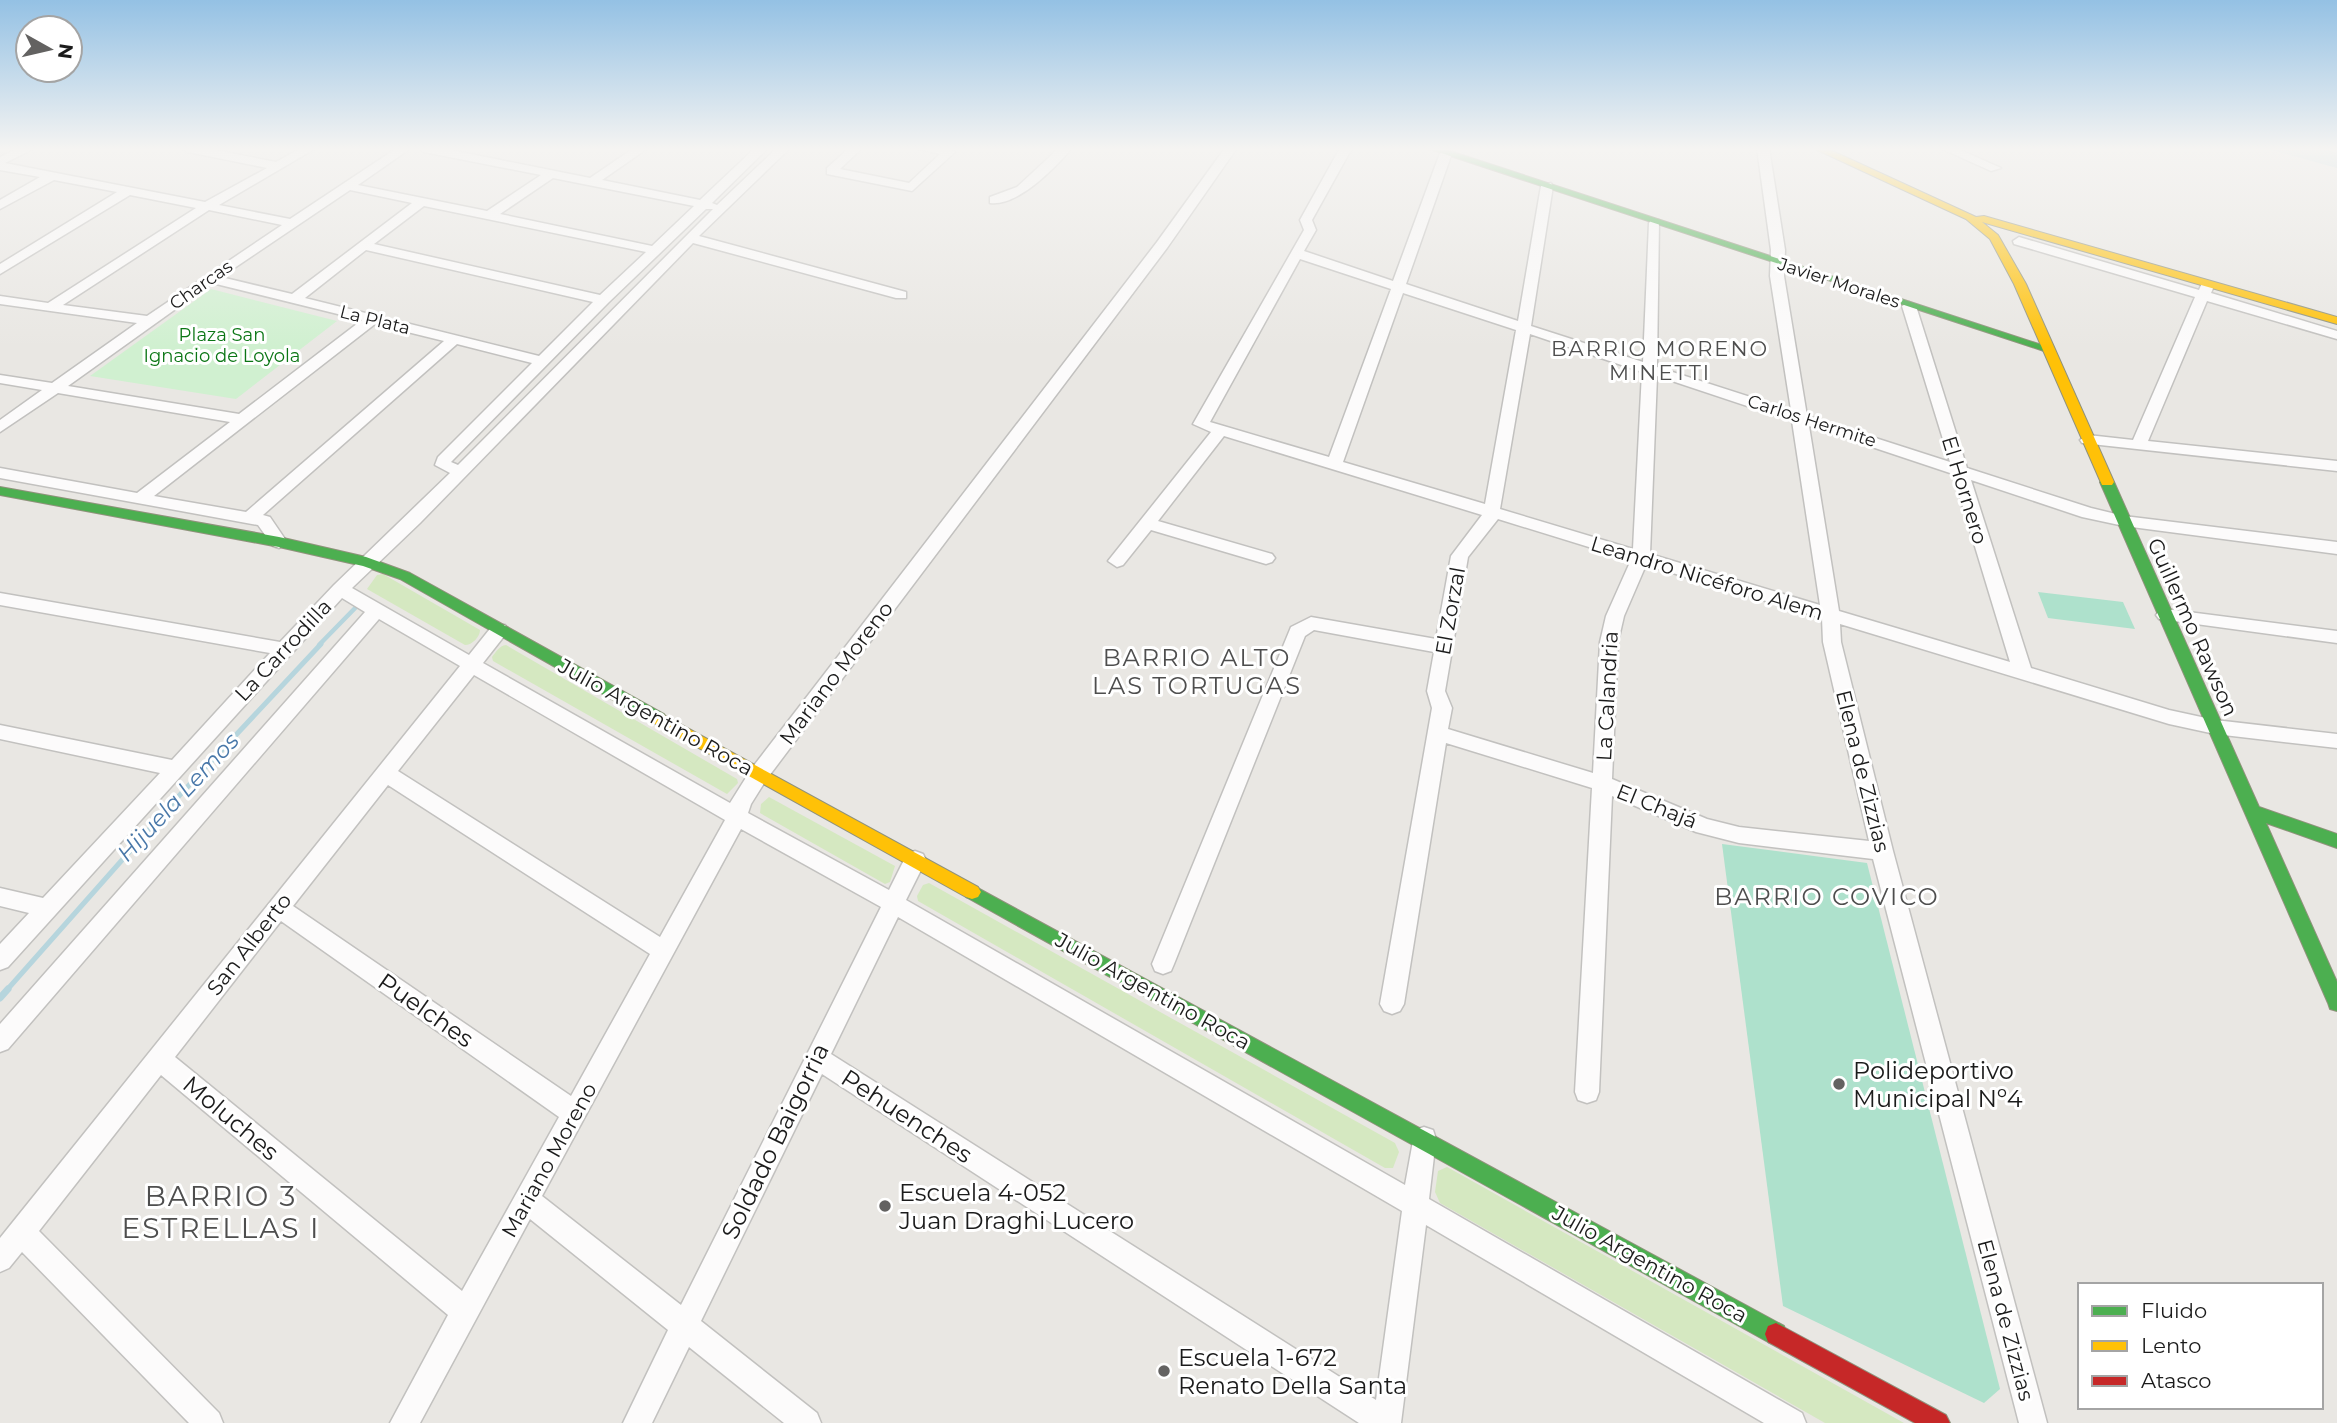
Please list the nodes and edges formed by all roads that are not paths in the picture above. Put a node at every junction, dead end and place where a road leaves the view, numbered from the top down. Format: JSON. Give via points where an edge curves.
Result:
{"nodes":[{"id":1,"x":90,"y":214,"type":"edge"},
{"id":2,"x":194,"y":214,"type":"edge"},
{"id":3,"x":246,"y":214,"type":"edge"},
{"id":4,"x":306,"y":214,"type":"edge"},
{"id":5,"x":405,"y":214,"type":"edge"},
{"id":6,"x":481,"y":214,"type":"edge"},
{"id":7,"x":692,"y":214,"type":"edge"},
{"id":8,"x":715,"y":214,"type":"edge"},
{"id":9,"x":1184,"y":214,"type":"edge"},
{"id":10,"x":1309,"y":214,"type":"edge"},
{"id":11,"x":1419,"y":214,"type":"edge"},
{"id":12,"x":1542,"y":214,"type":"edge"},
{"id":13,"x":1629,"y":214,"type":"edge"},
{"id":14,"x":1772,"y":214,"type":"edge"},
{"id":15,"x":1965,"y":214,"type":"edge"},
{"id":16,"x":1967,"y":214,"type":"edge"},
{"id":17,"x":488,"y":216,"type":"joint"},
{"id":18,"x":293,"y":223,"type":"junction"},
{"id":19,"x":1654,"y":223,"type":"junction"},
{"id":20,"x":2018,"y":237,"type":"junction"},
{"id":21,"x":690,"y":238,"type":"junction"},
{"id":22,"x":364,"y":246,"type":"junction"},
{"id":23,"x":654,"y":250,"type":"junction"},
{"id":24,"x":1296,"y":253,"type":"junction"},
{"id":25,"x":1778,"y":263,"type":"junction"},
{"id":26,"x":0,"y":270,"type":"edge"},
{"id":27,"x":210,"y":278,"type":"junction"},
{"id":28,"x":1398,"y":287,"type":"junction"},
{"id":29,"x":2205,"y":289,"type":"junction"},
{"id":30,"x":901,"y":295,"type":"dead end"},
{"id":31,"x":0,"y":300,"type":"edge"},
{"id":32,"x":293,"y":300,"type":"junction"},
{"id":33,"x":603,"y":300,"type":"junction"},
{"id":34,"x":1909,"y":306,"type":"junction"},
{"id":35,"x":50,"y":307,"type":"junction"},
{"id":36,"x":371,"y":320,"type":"junction"},
{"id":37,"x":150,"y":321,"type":"junction"},
{"id":38,"x":2337,"y":321,"type":"edge"},
{"id":39,"x":1524,"y":328,"type":"junction"},
{"id":40,"x":2337,"y":335,"type":"edge"},
{"id":41,"x":455,"y":339,"type":"junction"},
{"id":42,"x":2048,"y":349,"type":"junction"},
{"id":43,"x":541,"y":361,"type":"junction"},
{"id":44,"x":1651,"y":368,"type":"junction"},
{"id":45,"x":0,"y":379,"type":"edge"},
{"id":46,"x":56,"y":388,"type":"junction"},
{"id":47,"x":1801,"y":418,"type":"junction"},
{"id":48,"x":240,"y":419,"type":"junction"},
{"id":49,"x":0,"y":427,"type":"edge"},
{"id":50,"x":1221,"y":430,"type":"junction"},
{"id":51,"x":2088,"y":440,"type":"junction"},
{"id":52,"x":2138,"y":446,"type":"junction"},
{"id":53,"x":1334,"y":465,"type":"junction"},
{"id":54,"x":2337,"y":466,"type":"edge"},
{"id":55,"x":1959,"y":470,"type":"junction"},
{"id":56,"x":460,"y":471,"type":"junction"},
{"id":57,"x":0,"y":473,"type":"edge"},
{"id":58,"x":0,"y":491,"type":"edge"},
{"id":59,"x":141,"y":498,"type":"junction"},
{"id":60,"x":1492,"y":512,"type":"junction"},
{"id":61,"x":250,"y":518,"type":"junction"},
{"id":62,"x":2124,"y":521,"type":"junction"},
{"id":63,"x":1147,"y":523,"type":"junction"},
{"id":64,"x":279,"y":542,"type":"junction"},
{"id":65,"x":2337,"y":548,"type":"edge"},
{"id":66,"x":1266,"y":558,"type":"dead end"},
{"id":67,"x":1641,"y":559,"type":"junction"},
{"id":68,"x":1117,"y":561,"type":"dead end"},
{"id":69,"x":366,"y":562,"type":"junction"},
{"id":70,"x":340,"y":589,"type":"junction"},
{"id":71,"x":0,"y":598,"type":"edge"},
{"id":72,"x":378,"y":609,"type":"junction"},
{"id":73,"x":1831,"y":615,"type":"junction"},
{"id":74,"x":2165,"y":615,"type":"junction"},
{"id":75,"x":499,"y":630,"type":"junction"},
{"id":76,"x":2337,"y":637,"type":"edge"},
{"id":77,"x":1444,"y":647,"type":"junction"},
{"id":78,"x":282,"y":649,"type":"junction"},
{"id":79,"x":471,"y":664,"type":"junction"},
{"id":80,"x":2023,"y":673,"type":"junction"},
{"id":81,"x":2215,"y":727,"type":"junction"},
{"id":82,"x":0,"y":732,"type":"edge"},
{"id":83,"x":1438,"y":733,"type":"junction"},
{"id":84,"x":2337,"y":741,"type":"edge"},
{"id":85,"x":175,"y":768,"type":"junction"},
{"id":86,"x":385,"y":773,"type":"junction"},
{"id":87,"x":759,"y":774,"type":"junction"},
{"id":88,"x":1603,"y":784,"type":"junction"},
{"id":89,"x":2251,"y":811,"type":"junction"},
{"id":90,"x":737,"y":817,"type":"junction"},
{"id":91,"x":2337,"y":841,"type":"edge"},
{"id":92,"x":1882,"y":851,"type":"junction"},
{"id":93,"x":915,"y":860,"type":"junction"},
{"id":94,"x":0,"y":897,"type":"edge"},
{"id":95,"x":893,"y":903,"type":"junction"},
{"id":96,"x":278,"y":907,"type":"junction"},
{"id":97,"x":47,"y":908,"type":"junction"},
{"id":98,"x":663,"y":951,"type":"junction"},
{"id":99,"x":0,"y":960,"type":"edge"},
{"id":100,"x":1163,"y":964,"type":"dead end"},
{"id":101,"x":2337,"y":1003,"type":"edge"},
{"id":102,"x":1392,"y":1004,"type":"dead end"},
{"id":103,"x":0,"y":1041,"type":"edge"},
{"id":104,"x":159,"y":1058,"type":"junction"},
{"id":105,"x":817,"y":1058,"type":"junction"},
{"id":106,"x":1587,"y":1091,"type":"dead end"},
{"id":107,"x":574,"y":1113,"type":"junction"},
{"id":108,"x":1424,"y":1139,"type":"junction"},
{"id":109,"x":527,"y":1200,"type":"junction"},
{"id":110,"x":1414,"y":1206,"type":"junction"},
{"id":111,"x":21,"y":1232,"type":"junction"},
{"id":112,"x":0,"y":1259,"type":"edge"},
{"id":113,"x":466,"y":1311,"type":"junction"},
{"id":114,"x":683,"y":1327,"type":"junction"},
{"id":115,"x":209,"y":1423,"type":"edge"},
{"id":116,"x":404,"y":1423,"type":"edge"},
{"id":117,"x":637,"y":1423,"type":"edge"},
{"id":118,"x":807,"y":1423,"type":"edge"},
{"id":119,"x":1386,"y":1423,"type":"edge"},
{"id":120,"x":1792,"y":1423,"type":"edge"},
{"id":121,"x":1938,"y":1423,"type":"edge"},
{"id":122,"x":2033,"y":1423,"type":"edge"}],
"edges":[{"from":1,"to":26,"type":"street"},
{"from":2,"to":35,"type":"street"},
{"from":3,"to":18,"type":"street"},
{"from":4,"to":18,"type":"street","name":"Charcas"},
{"from":5,"to":22,"type":"street"},
{"from":6,"to":17,"type":"street"},
{"from":7,"to":23,"type":"street"},
{"from":8,"to":21,"type":"street","name":"La Carrodilla"},
{"from":9,"to":87,"type":"street","name":"Mariano Moreno"},
{"from":10,"to":24,"type":"street","via":[[1310,230]]},
{"from":11,"to":28,"type":"street"},
{"from":12,"to":39,"type":"street","name":"El Zorzal"},
{"from":13,"to":19,"type":"street","name":"Javier Morales"},
{"from":14,"to":25,"type":"street","name":"Elena de Zizzias"},
{"from":15,"to":20,"type":"street","name":"Guillermo Rawson"},
{"from":16,"to":20,"type":"street"},
{"from":17,"to":23,"type":"street"},
{"from":18,"to":27,"type":"street","name":"Charcas"},
{"from":19,"to":25,"type":"street","name":"Javier Morales"},
{"from":19,"to":44,"type":"street","name":"La Calandria"},
{"from":20,"to":29,"type":"street"},
{"from":20,"to":42,"type":"street","name":"Guillermo Rawson","via":[[2012,267]]},
{"from":21,"to":30,"type":"street"},
{"from":21,"to":56,"type":"street","name":"La Carrodilla"},
{"from":22,"to":32,"type":"street"},
{"from":22,"to":33,"type":"street"},
{"from":23,"to":33,"type":"street"},
{"from":24,"to":28,"type":"street","name":"Carlos Hermite"},
{"from":24,"to":50,"type":"street","name":"Leandro Nicéforo Alem","via":[[1201,424]]},
{"from":25,"to":34,"type":"street","name":"Javier Morales"},
{"from":25,"to":47,"type":"street","name":"Elena de Zizzias"},
{"from":27,"to":32,"type":"street","name":"La Plata"},
{"from":27,"to":37,"type":"street","name":"Charcas"},
{"from":28,"to":39,"type":"street","name":"Carlos Hermite"},
{"from":28,"to":53,"type":"street"},
{"from":29,"to":38,"type":"street"},
{"from":29,"to":40,"type":"street"},
{"from":29,"to":52,"type":"street"},
{"from":31,"to":35,"type":"street"},
{"from":32,"to":36,"type":"street","name":"La Plata"},
{"from":33,"to":43,"type":"street"},
{"from":34,"to":42,"type":"street","name":"Javier Morales"},
{"from":34,"to":55,"type":"street","name":"El Hornero"},
{"from":35,"to":37,"type":"street"},
{"from":36,"to":41,"type":"street","name":"La Plata"},
{"from":36,"to":48,"type":"street"},
{"from":37,"to":46,"type":"street","name":"Charcas"},
{"from":39,"to":44,"type":"street","name":"Carlos Hermite"},
{"from":39,"to":60,"type":"street","name":"El Zorzal"},
{"from":41,"to":43,"type":"street","name":"La Plata"},
{"from":41,"to":61,"type":"street"},
{"from":42,"to":51,"type":"street","name":"Guillermo Rawson"},
{"from":43,"to":56,"type":"street","via":[[443,460],[447,468]]},
{"from":44,"to":47,"type":"street","name":"Carlos Hermite"},
{"from":44,"to":67,"type":"street","name":"La Calandria"},
{"from":45,"to":46,"type":"street"},
{"from":46,"to":48,"type":"street"},
{"from":46,"to":49,"type":"street","name":"Charcas"},
{"from":47,"to":55,"type":"street","name":"Carlos Hermite"},
{"from":47,"to":73,"type":"street","name":"Elena de Zizzias"},
{"from":48,"to":59,"type":"street"},
{"from":50,"to":53,"type":"street","name":"Leandro Nicéforo Alem"},
{"from":50,"to":63,"type":"street"},
{"from":51,"to":52,"type":"street"},
{"from":51,"to":62,"type":"street","name":"Guillermo Rawson"},
{"from":52,"to":54,"type":"street"},
{"from":53,"to":60,"type":"street","name":"Leandro Nicéforo Alem"},
{"from":55,"to":62,"type":"street","name":"Carlos Hermite"},
{"from":55,"to":80,"type":"street","name":"El Hornero"},
{"from":56,"to":69,"type":"street","name":"La Carrodilla"},
{"from":57,"to":59,"type":"street"},
{"from":58,"to":64,"type":"street","name":"Julio Argentino Roca"},
{"from":59,"to":61,"type":"street"},
{"from":60,"to":67,"type":"street","name":"Leandro Nicéforo Alem"},
{"from":60,"to":77,"type":"street","name":"El Zorzal","via":[[1460,556]]},
{"from":61,"to":64,"type":"street","via":[[268,523]]},
{"from":62,"to":65,"type":"street","name":"Carlos Hermite"},
{"from":62,"to":74,"type":"street","name":"Guillermo Rawson"},
{"from":63,"to":66,"type":"street"},
{"from":63,"to":68,"type":"street"},
{"from":64,"to":69,"type":"street","name":"Julio Argentino Roca"},
{"from":67,"to":73,"type":"street","name":"Leandro Nicéforo Alem"},
{"from":67,"to":88,"type":"street","name":"La Calandria","via":[[1611,626]]},
{"from":69,"to":70,"type":"street","name":"La Carrodilla"},
{"from":69,"to":75,"type":"street","name":"Julio Argentino Roca","via":[[405,576]]},
{"from":70,"to":72,"type":"street"},
{"from":70,"to":78,"type":"street","name":"La Carrodilla"},
{"from":71,"to":78,"type":"street"},
{"from":72,"to":79,"type":"street"},
{"from":72,"to":103,"type":"street","name":"La Carrodilla"},
{"from":73,"to":80,"type":"street","name":"Leandro Nicéforo Alem"},
{"from":73,"to":92,"type":"street","name":"Elena de Zizzias","via":[[1832,642]]},
{"from":74,"to":76,"type":"street"},
{"from":74,"to":81,"type":"street","name":"Guillermo Rawson"},
{"from":75,"to":79,"type":"street","name":"San Alberto"},
{"from":75,"to":87,"type":"street","name":"Julio Argentino Roca"},
{"from":77,"to":83,"type":"street","name":"El Zorzal","via":[[1436,691],[1442,708]]},
{"from":77,"to":100,"type":"street","via":[[1311,623],[1297,632]]},
{"from":78,"to":85,"type":"street","name":"La Carrodilla"},
{"from":79,"to":86,"type":"street","name":"San Alberto"},
{"from":79,"to":90,"type":"street"},
{"from":80,"to":81,"type":"street","name":"Leandro Nicéforo Alem"},
{"from":81,"to":84,"type":"street","name":"Leandro Nicéforo Alem"},
{"from":81,"to":89,"type":"street","name":"Guillermo Rawson"},
{"from":82,"to":85,"type":"street"},
{"from":83,"to":88,"type":"street","name":"El Chajá"},
{"from":83,"to":102,"type":"street","name":"El Zorzal"},
{"from":85,"to":97,"type":"street","name":"La Carrodilla"},
{"from":86,"to":96,"type":"street","name":"San Alberto"},
{"from":86,"to":98,"type":"street"},
{"from":87,"to":90,"type":"street","name":"Mariano Moreno"},
{"from":87,"to":93,"type":"street","name":"Julio Argentino Roca"},
{"from":88,"to":92,"type":"street","name":"El Chajá","via":[[1703,826],[1738,835]]},
{"from":88,"to":106,"type":"street","name":"La Calandria"},
{"from":89,"to":91,"type":"street"},
{"from":89,"to":101,"type":"street","name":"Guillermo Rawson"},
{"from":90,"to":95,"type":"street"},
{"from":90,"to":98,"type":"street","name":"Mariano Moreno"},
{"from":92,"to":122,"type":"street","name":"Elena de Zizzias"},
{"from":93,"to":95,"type":"street","name":"Soldado Baigorria"},
{"from":93,"to":108,"type":"street","name":"Julio Argentino Roca"},
{"from":94,"to":97,"type":"street"},
{"from":95,"to":105,"type":"street","name":"Soldado Baigorria"},
{"from":95,"to":110,"type":"street"},
{"from":96,"to":104,"type":"street","name":"San Alberto"},
{"from":96,"to":107,"type":"street","name":"Puelches"},
{"from":97,"to":99,"type":"street","name":"La Carrodilla"},
{"from":98,"to":107,"type":"street","name":"Mariano Moreno"},
{"from":104,"to":111,"type":"street","name":"San Alberto"},
{"from":104,"to":113,"type":"street","name":"Moluches"},
{"from":105,"to":114,"type":"street","name":"Soldado Baigorria"},
{"from":105,"to":119,"type":"street","name":"Pehuenches"},
{"from":107,"to":109,"type":"street","name":"Mariano Moreno"},
{"from":108,"to":110,"type":"street"},
{"from":108,"to":121,"type":"street","name":"Julio Argentino Roca"},
{"from":109,"to":113,"type":"street","name":"Mariano Moreno"},
{"from":109,"to":114,"type":"street"},
{"from":110,"to":119,"type":"street"},
{"from":110,"to":120,"type":"street"},
{"from":111,"to":112,"type":"street","name":"San Alberto"},
{"from":111,"to":115,"type":"street"},
{"from":113,"to":116,"type":"street","name":"Mariano Moreno"},
{"from":114,"to":117,"type":"street","name":"Soldado Baigorria"},
{"from":114,"to":118,"type":"street"}]}
